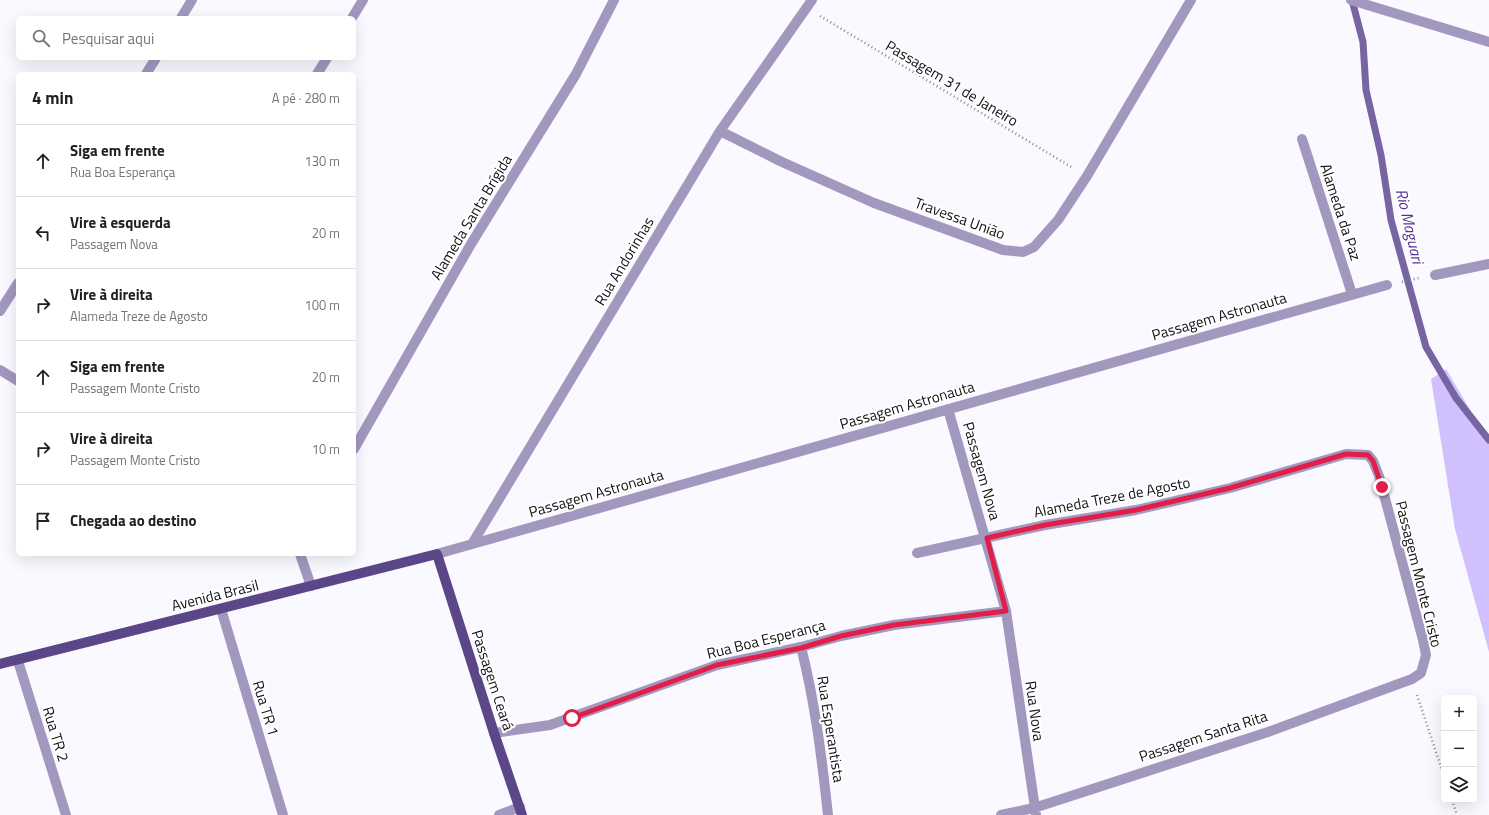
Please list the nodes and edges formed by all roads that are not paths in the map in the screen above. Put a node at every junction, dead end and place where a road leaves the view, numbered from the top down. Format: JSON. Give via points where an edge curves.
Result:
{"nodes":[{"id":1,"x":192,"y":0,"type":"edge"},
{"id":2,"x":363,"y":0,"type":"edge"},
{"id":3,"x":614,"y":0,"type":"edge"},
{"id":4,"x":1191,"y":0,"type":"edge"},
{"id":5,"x":1354,"y":1,"type":"edge"},
{"id":6,"x":809,"y":4,"type":"edge"},
{"id":7,"x":182,"y":16,"type":"edge"},
{"id":8,"x":353,"y":16,"type":"edge"},
{"id":9,"x":1489,"y":42,"type":"edge"},
{"id":10,"x":155,"y":60,"type":"edge"},
{"id":11,"x":326,"y":60,"type":"edge"},
{"id":12,"x":147,"y":72,"type":"edge"},
{"id":13,"x":318,"y":72,"type":"edge"},
{"id":14,"x":720,"y":131,"type":"junction"},
{"id":15,"x":1302,"y":139,"type":"dead end"},
{"id":16,"x":1489,"y":264,"type":"edge"},
{"id":17,"x":1435,"y":275,"type":"road end"},
{"id":18,"x":1387,"y":285,"type":"dead end"},
{"id":19,"x":16,"y":286,"type":"edge"},
{"id":20,"x":1352,"y":294,"type":"junction"},
{"id":21,"x":0,"y":311,"type":"edge"},
{"id":22,"x":0,"y":370,"type":"edge"},
{"id":23,"x":16,"y":380,"type":"edge"},
{"id":24,"x":948,"y":409,"type":"junction"},
{"id":25,"x":356,"y":445,"type":"edge"},
{"id":26,"x":1312,"y":466,"type":"joint"},
{"id":27,"x":987,"y":538,"type":"junction"},
{"id":28,"x":472,"y":544,"type":"junction"},
{"id":29,"x":917,"y":553,"type":"dead end"},
{"id":30,"x":437,"y":554,"type":"junction"},
{"id":31,"x":301,"y":556,"type":"edge"},
{"id":32,"x":311,"y":586,"type":"junction"},
{"id":33,"x":221,"y":609,"type":"junction"},
{"id":34,"x":1006,"y":611,"type":"junction"},
{"id":35,"x":801,"y":648,"type":"junction"},
{"id":36,"x":18,"y":661,"type":"junction"},
{"id":37,"x":0,"y":664,"type":"edge"},
{"id":38,"x":1412,"y":679,"type":"joint"},
{"id":39,"x":494,"y":733,"type":"junction"},
{"id":40,"x":521,"y":811,"type":"edge"},
{"id":41,"x":1035,"y":811,"type":"edge"},
{"id":42,"x":66,"y":815,"type":"edge"},
{"id":43,"x":283,"y":815,"type":"edge"},
{"id":44,"x":499,"y":815,"type":"edge"},
{"id":45,"x":828,"y":815,"type":"edge"},
{"id":46,"x":1001,"y":815,"type":"edge"}],
"edges":[{"from":1,"to":7,"type":"street"},
{"from":2,"to":8,"type":"street"},
{"from":3,"to":25,"type":"street","name":"Alameda Santa Brígida","via":[[576,74],[471,244]]},
{"from":4,"to":14,"type":"street","name":"Travessa União","via":[[1087,176],[1058,220],[1034,247],[1023,252],[1003,250],[874,203]]},
{"from":5,"to":9,"type":"street"},
{"from":6,"to":14,"type":"street","name":"Rua Andorinhas"},
{"from":10,"to":12,"type":"street"},
{"from":11,"to":13,"type":"street"},
{"from":14,"to":28,"type":"street","name":"Rua Andorinhas"},
{"from":15,"to":20,"type":"street","name":"Alameda da Paz"},
{"from":16,"to":17,"type":"street"},
{"from":18,"to":20,"type":"street","name":"Passagem Astronauta"},
{"from":19,"to":21,"type":"street"},
{"from":20,"to":24,"type":"street","name":"Passagem Astronauta"},
{"from":22,"to":23,"type":"street"},
{"from":24,"to":27,"type":"street","name":"Passagem Nova"},
{"from":24,"to":28,"type":"street","name":"Passagem Astronauta"},
{"from":26,"to":27,"type":"street","name":"Alameda Treze de Agosto","via":[[1136,510],[1045,525]]},
{"from":26,"to":38,"type":"street","name":"Passagem Monte Cristo","via":[[1346,454],[1368,455],[1373,461],[1426,655],[1421,673]]},
{"from":27,"to":29,"type":"street","name":"Alameda Treze de Agosto"},
{"from":27,"to":34,"type":"street","name":"Passagem Nova"},
{"from":28,"to":30,"type":"street","name":"Passagem Astronauta"},
{"from":30,"to":32,"type":"main road","name":"Avenida Brasil"},
{"from":30,"to":39,"type":"main road","name":"Passagem Ceará"},
{"from":31,"to":32,"type":"street"},
{"from":32,"to":33,"type":"main road","name":"Avenida Brasil"},
{"from":33,"to":36,"type":"main road","name":"Avenida Brasil"},
{"from":33,"to":43,"type":"street","name":"Rua TR 1"},
{"from":34,"to":35,"type":"street","name":"Rua Boa Esperança","via":[[894,625],[841,636]]},
{"from":34,"to":41,"type":"street","name":"Rua Nova"},
{"from":35,"to":39,"type":"street","name":"Rua Boa Esperança","via":[[717,665],[550,725]]},
{"from":35,"to":45,"type":"street","name":"Rua Esperantista","via":[[823,763]]},
{"from":36,"to":37,"type":"main road","name":"Avenida Brasil"},
{"from":36,"to":42,"type":"street","name":"Rua TR 2"},
{"from":38,"to":41,"type":"street","name":"Passagem Santa Rita","via":[[1268,732]]},
{"from":39,"to":40,"type":"main road","name":"Passagem Ceará"},
{"from":40,"to":44,"type":"street"},
{"from":41,"to":46,"type":"street","name":"Passagem Santa Rita"}]}
